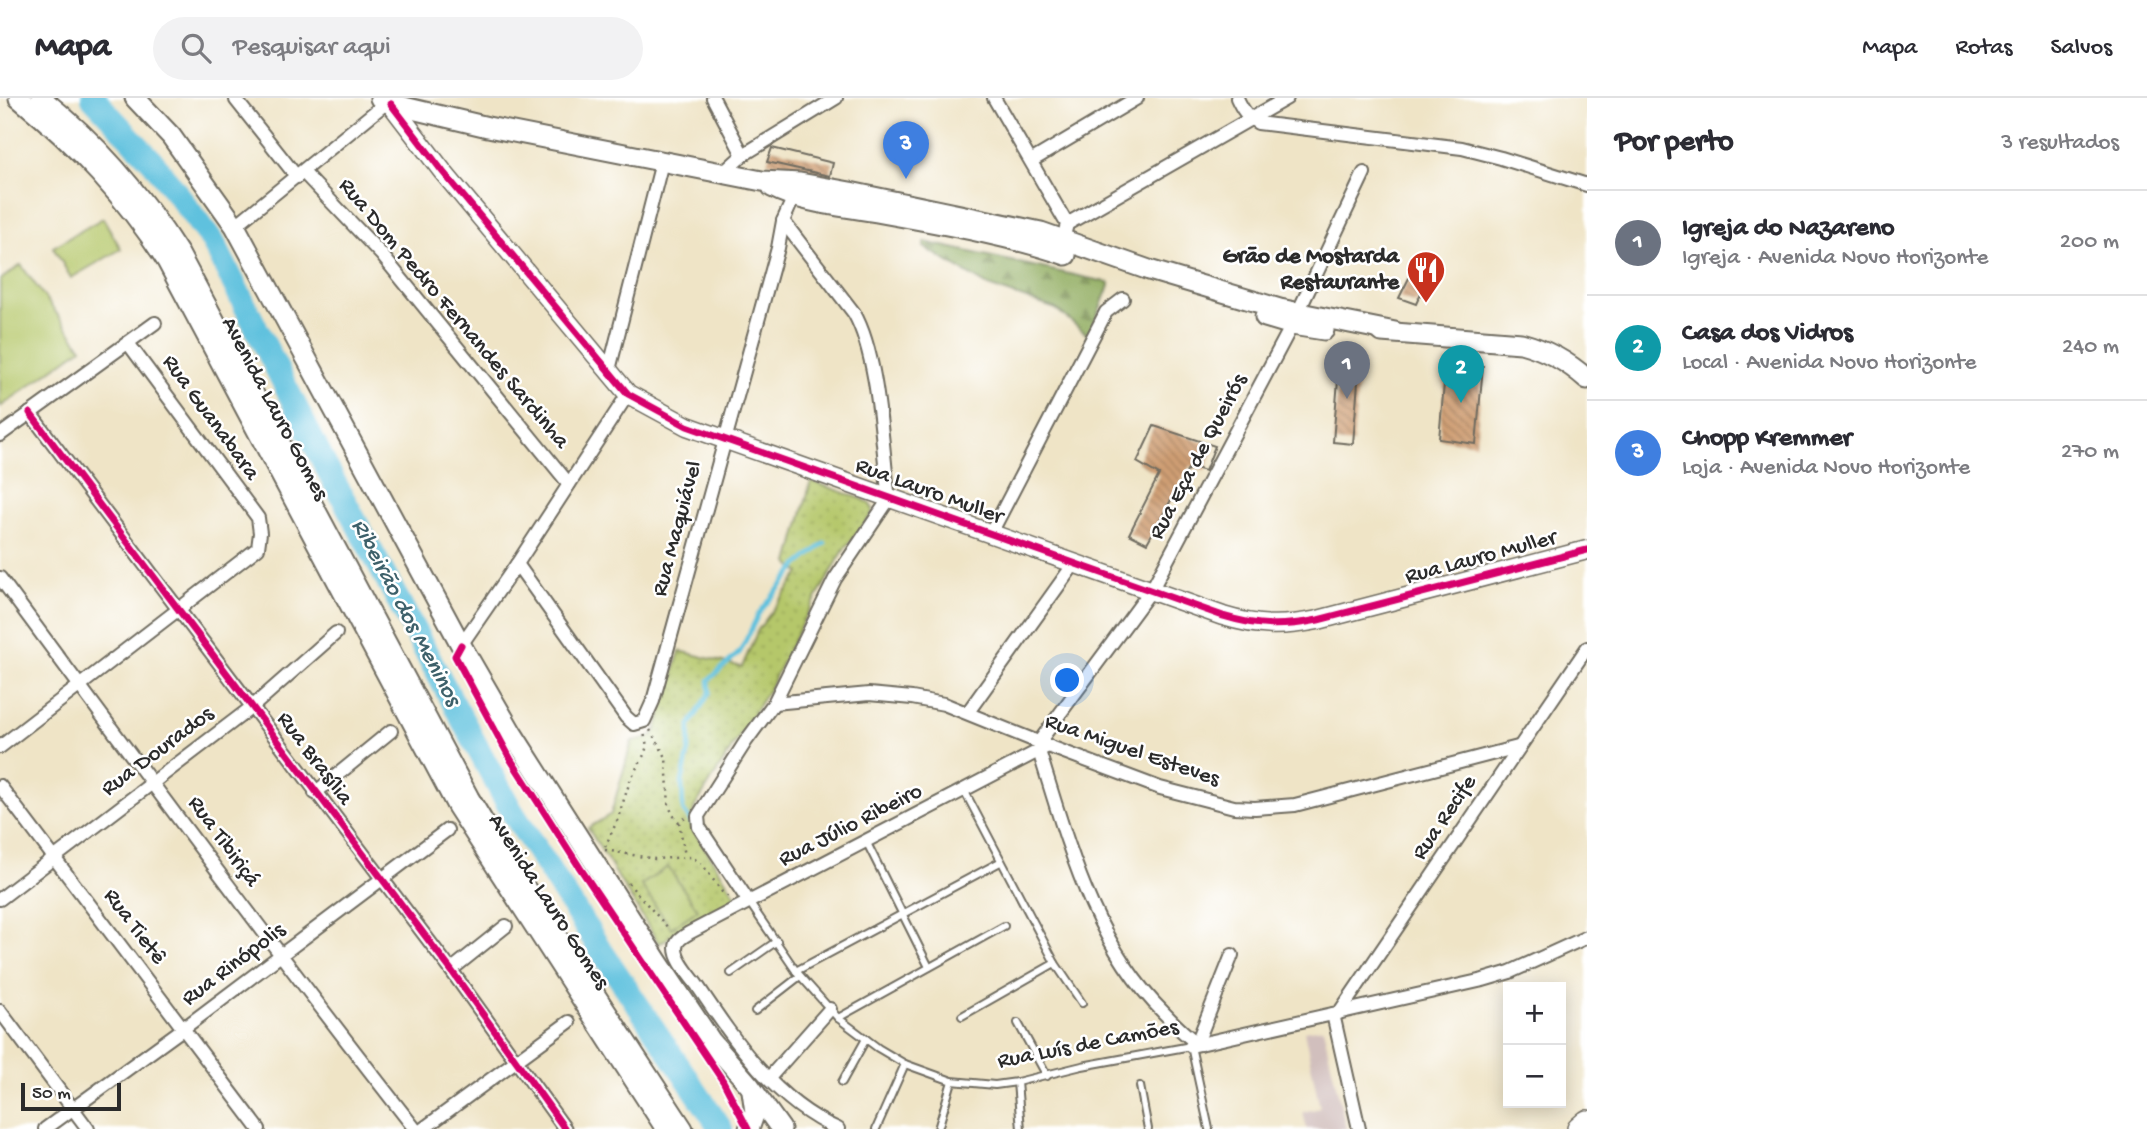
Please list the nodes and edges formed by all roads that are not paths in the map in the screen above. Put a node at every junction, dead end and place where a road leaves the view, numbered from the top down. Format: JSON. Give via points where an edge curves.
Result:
{"nodes":[{"id":1,"x":19,"y":98,"type":"edge"},
{"id":2,"x":41,"y":98,"type":"edge"},
{"id":3,"x":135,"y":98,"type":"edge"},
{"id":4,"x":713,"y":98,"type":"edge"},
{"id":5,"x":994,"y":98,"type":"edge"},
{"id":6,"x":1137,"y":98,"type":"edge"},
{"id":7,"x":1237,"y":98,"type":"edge"},
{"id":8,"x":1287,"y":98,"type":"edge"},
{"id":9,"x":236,"y":100,"type":"dead end"},
{"id":10,"x":387,"y":100,"type":"edge"},
{"id":11,"x":829,"y":100,"type":"edge"},
{"id":12,"x":1250,"y":119,"type":"junction"},
{"id":13,"x":743,"y":155,"type":"junction"},
{"id":14,"x":1031,"y":161,"type":"junction"},
{"id":15,"x":662,"y":162,"type":"junction"},
{"id":16,"x":723,"y":173,"type":"junction"},
{"id":17,"x":1364,"y":173,"type":"dead end"},
{"id":18,"x":300,"y":175,"type":"junction"},
{"id":19,"x":1587,"y":186,"type":"edge"},
{"id":20,"x":797,"y":190,"type":"junction"},
{"id":21,"x":783,"y":221,"type":"junction"},
{"id":22,"x":235,"y":226,"type":"junction"},
{"id":23,"x":1065,"y":233,"type":"junction"},
{"id":24,"x":1123,"y":299,"type":"dead end"},
{"id":25,"x":1294,"y":319,"type":"junction"},
{"id":26,"x":155,"y":323,"type":"dead end"},
{"id":27,"x":128,"y":343,"type":"junction"},
{"id":28,"x":609,"y":370,"type":"junction"},
{"id":29,"x":1587,"y":379,"type":"edge"},
{"id":30,"x":628,"y":394,"type":"junction"},
{"id":31,"x":30,"y":413,"type":"junction"},
{"id":32,"x":0,"y":435,"type":"edge"},
{"id":33,"x":725,"y":438,"type":"junction"},
{"id":34,"x":569,"y":484,"type":"junction"},
{"id":35,"x":889,"y":499,"type":"junction"},
{"id":36,"x":990,"y":535,"type":"junction"},
{"id":37,"x":1587,"y":550,"type":"edge"},
{"id":38,"x":517,"y":564,"type":"junction"},
{"id":39,"x":1074,"y":564,"type":"junction"},
{"id":40,"x":0,"y":578,"type":"edge"},
{"id":41,"x":1152,"y":589,"type":"junction"},
{"id":42,"x":178,"y":611,"type":"junction"},
{"id":43,"x":336,"y":633,"type":"dead end"},
{"id":44,"x":461,"y":645,"type":"junction"},
{"id":45,"x":1587,"y":648,"type":"edge"},
{"id":46,"x":79,"y":685,"type":"junction"},
{"id":47,"x":774,"y":703,"type":"junction"},
{"id":48,"x":252,"y":707,"type":"junction"},
{"id":49,"x":968,"y":712,"type":"junction"},
{"id":50,"x":391,"y":731,"type":"dead end"},
{"id":51,"x":1042,"y":746,"type":"junction"},
{"id":52,"x":0,"y":747,"type":"edge"},
{"id":53,"x":1518,"y":747,"type":"junction"},
{"id":54,"x":153,"y":782,"type":"junction"},
{"id":55,"x":0,"y":786,"type":"edge"},
{"id":56,"x":964,"y":790,"type":"junction"},
{"id":57,"x":315,"y":793,"type":"junction"},
{"id":58,"x":447,"y":830,"type":"dead end"},
{"id":59,"x":866,"y":841,"type":"junction"},
{"id":60,"x":54,"y":856,"type":"junction"},
{"id":61,"x":1000,"y":862,"type":"junction"},
{"id":62,"x":382,"y":880,"type":"junction"},
{"id":63,"x":0,"y":900,"type":"edge"},
{"id":64,"x":746,"y":903,"type":"junction"},
{"id":65,"x":903,"y":915,"type":"junction"},
{"id":66,"x":506,"y":926,"type":"dead end"},
{"id":67,"x":1004,"y":926,"type":"dead end"},
{"id":68,"x":1587,"y":937,"type":"edge"},
{"id":69,"x":777,"y":941,"type":"junction"},
{"id":70,"x":1232,"y":955,"type":"dead end"},
{"id":71,"x":281,"y":957,"type":"junction"},
{"id":72,"x":1055,"y":963,"type":"junction"},
{"id":73,"x":929,"y":967,"type":"junction"},
{"id":74,"x":451,"y":970,"type":"junction"},
{"id":75,"x":731,"y":973,"type":"dead end"},
{"id":76,"x":798,"y":974,"type":"junction"},
{"id":77,"x":1082,"y":1003,"type":"dead end"},
{"id":78,"x":755,"y":1011,"type":"dead end"},
{"id":79,"x":0,"y":1012,"type":"edge"},
{"id":80,"x":834,"y":1013,"type":"junction"},
{"id":81,"x":1336,"y":1014,"type":"junction"},
{"id":82,"x":961,"y":1016,"type":"dead end"},
{"id":83,"x":569,"y":1022,"type":"dead end"},
{"id":84,"x":1018,"y":1023,"type":"dead end"},
{"id":85,"x":184,"y":1028,"type":"junction"},
{"id":86,"x":866,"y":1040,"type":"junction"},
{"id":87,"x":1196,"y":1044,"type":"junction"},
{"id":88,"x":517,"y":1060,"type":"junction"},
{"id":89,"x":905,"y":1064,"type":"junction"},
{"id":90,"x":1047,"y":1076,"type":"junction"},
{"id":91,"x":769,"y":1078,"type":"junction"},
{"id":92,"x":952,"y":1081,"type":"junction"},
{"id":93,"x":842,"y":1082,"type":"dead end"},
{"id":94,"x":1017,"y":1083,"type":"junction"},
{"id":95,"x":750,"y":1086,"type":"junction"},
{"id":96,"x":1140,"y":1086,"type":"dead end"},
{"id":97,"x":72,"y":1108,"type":"junction"},
{"id":98,"x":1587,"y":1122,"type":"edge"},
{"id":99,"x":45,"y":1129,"type":"edge"},
{"id":100,"x":88,"y":1129,"type":"edge"},
{"id":101,"x":259,"y":1129,"type":"edge"},
{"id":102,"x":415,"y":1129,"type":"edge"},
{"id":103,"x":423,"y":1129,"type":"edge"},
{"id":104,"x":565,"y":1129,"type":"edge"},
{"id":105,"x":666,"y":1129,"type":"edge"},
{"id":106,"x":684,"y":1129,"type":"edge"},
{"id":107,"x":749,"y":1129,"type":"edge"},
{"id":108,"x":781,"y":1129,"type":"edge"},
{"id":109,"x":838,"y":1129,"type":"edge"},
{"id":110,"x":876,"y":1129,"type":"edge"},
{"id":111,"x":938,"y":1129,"type":"edge"},
{"id":112,"x":1021,"y":1129,"type":"edge"},
{"id":113,"x":1148,"y":1129,"type":"edge"},
{"id":114,"x":1209,"y":1129,"type":"edge"},
{"id":115,"x":1359,"y":1129,"type":"edge"},
{"id":116,"x":1579,"y":1129,"type":"edge"}],
"edges":[{"from":1,"to":105,"type":"main road","name":"Avenida Lauro Gomes","via":[[102,173],[161,252],[457,806]]},
{"from":2,"to":106,"type":"main road","name":"Avenida Lauro Gomes","via":[[114,166],[179,254],[469,799]]},
{"from":3,"to":22,"type":"main road","via":[[171,136]]},
{"from":4,"to":13,"type":"street"},
{"from":5,"to":14,"type":"street"},
{"from":6,"to":14,"type":"street"},
{"from":7,"to":12,"type":"street"},
{"from":8,"to":12,"type":"street"},
{"from":9,"to":18,"type":"street","name":"Rua Dom Pedro Fernandes Sardinha"},
{"from":10,"to":15,"type":"main road","via":[[488,128]]},
{"from":10,"to":18,"type":"street"},
{"from":10,"to":28,"type":"street","name":"Rua Lauro Muller"},
{"from":11,"to":13,"type":"street"},
{"from":12,"to":19,"type":"street","via":[[1483,152]]},
{"from":12,"to":23,"type":"street"},
{"from":13,"to":16,"type":"street"},
{"from":14,"to":23,"type":"street"},
{"from":15,"to":16,"type":"main road"},
{"from":15,"to":28,"type":"street"},
{"from":16,"to":20,"type":"main road"},
{"from":17,"to":25,"type":"street","name":"Rua Eça de Queirós"},
{"from":18,"to":22,"type":"street"},
{"from":18,"to":34,"type":"street","name":"Rua Dom Pedro Fernandes Sardinha","via":[[381,254]]},
{"from":20,"to":21,"type":"street","name":"Rua Maquiável"},
{"from":20,"to":23,"type":"main road"},
{"from":20,"to":25,"type":"main road","via":[[1030,244],[1133,278]]},
{"from":21,"to":33,"type":"street","name":"Rua Maquiável"},
{"from":21,"to":35,"type":"street","via":[[862,326],[873,370]]},
{"from":22,"to":44,"type":"main road"},
{"from":23,"to":25,"type":"main road","via":[[1162,274]]},
{"from":24,"to":36,"type":"street","via":[[1106,312]]},
{"from":25,"to":29,"type":"main road","via":[[1521,343],[1543,349]]},
{"from":25,"to":41,"type":"street","name":"Rua Eça de Queirós"},
{"from":26,"to":27,"type":"street"},
{"from":27,"to":31,"type":"street"},
{"from":27,"to":42,"type":"street","name":"Rua Guanabara","via":[[258,518],[258,548]]},
{"from":28,"to":30,"type":"street","name":"Rua Lauro Muller"},
{"from":30,"to":33,"type":"street","name":"Rua Lauro Muller","via":[[687,426]]},
{"from":30,"to":34,"type":"street"},
{"from":31,"to":32,"type":"street"},
{"from":31,"to":42,"type":"street","name":"Rua Brasília"},
{"from":33,"to":35,"type":"street","name":"Rua Lauro Muller"},
{"from":33,"to":38,"type":"street","name":"Rua Maquiável","via":[[653,701],[643,722],[631,723]]},
{"from":34,"to":38,"type":"street"},
{"from":35,"to":36,"type":"street","name":"Rua Lauro Muller"},
{"from":35,"to":47,"type":"street","via":[[835,579]]},
{"from":36,"to":39,"type":"street","name":"Rua Lauro Muller"},
{"from":37,"to":41,"type":"street","name":"Rua Lauro Muller","via":[[1293,625],[1245,623]]},
{"from":38,"to":44,"type":"street"},
{"from":39,"to":41,"type":"street","name":"Rua Lauro Muller"},
{"from":39,"to":49,"type":"street"},
{"from":40,"to":46,"type":"street","name":"Rua Tibiriçá"},
{"from":41,"to":51,"type":"street","name":"Rua Eça de Queirós"},
{"from":42,"to":46,"type":"street"},
{"from":42,"to":48,"type":"street","name":"Rua Brasília"},
{"from":43,"to":48,"type":"street","name":"Rua Dourados"},
{"from":44,"to":95,"type":"main road","via":[[658,962],[711,1041]]},
{"from":45,"to":53,"type":"street","name":"Rua Recife"},
{"from":46,"to":52,"type":"street"},
{"from":46,"to":54,"type":"street","name":"Rua Tibiriçá"},
{"from":47,"to":49,"type":"street","name":"Rua Miguel Esteves","via":[[869,694],[912,698]]},
{"from":47,"to":64,"type":"street","name":"Rua Luís de Camões","via":[[697,824]]},
{"from":48,"to":54,"type":"street","name":"Rua Dourados"},
{"from":48,"to":57,"type":"street","name":"Rua Brasília"},
{"from":49,"to":51,"type":"street","name":"Rua Miguel Esteves"},
{"from":50,"to":57,"type":"street"},
{"from":51,"to":53,"type":"street","name":"Rua Miguel Esteves","via":[[1160,788],[1255,808],[1295,805]]},
{"from":51,"to":56,"type":"street","name":"Rua Júlio Ribeiro"},
{"from":51,"to":87,"type":"street","via":[[1082,883],[1106,935],[1151,999]]},
{"from":53,"to":81,"type":"street","name":"Rua Recife"},
{"from":54,"to":60,"type":"street","name":"Rua Dourados"},
{"from":54,"to":71,"type":"street","name":"Rua Tibiriçá"},
{"from":55,"to":60,"type":"street","name":"Rua Tietê"},
{"from":56,"to":59,"type":"street","name":"Rua Júlio Ribeiro"},
{"from":56,"to":61,"type":"lane"},
{"from":57,"to":62,"type":"street","name":"Rua Brasília"},
{"from":58,"to":62,"type":"street","name":"Rua Rinópolis"},
{"from":59,"to":64,"type":"street","name":"Rua Júlio Ribeiro"},
{"from":59,"to":65,"type":"lane"},
{"from":60,"to":63,"type":"street","name":"Rua Dourados"},
{"from":60,"to":85,"type":"street","name":"Rua Tietê"},
{"from":61,"to":65,"type":"lane"},
{"from":61,"to":72,"type":"lane"},
{"from":62,"to":71,"type":"street","name":"Rua Rinópolis"},
{"from":62,"to":74,"type":"street","name":"Rua Brasília"},
{"from":64,"to":69,"type":"lane","name":"Rua Luís de Camões"},
{"from":64,"to":91,"type":"street","name":"Rua Júlio Ribeiro","via":[[678,943],[677,956],[737,1043]]},
{"from":65,"to":73,"type":"lane"},
{"from":65,"to":76,"type":"lane"},
{"from":66,"to":74,"type":"street"},
{"from":67,"to":73,"type":"lane"},
{"from":68,"to":81,"type":"street","name":"Rua Luís de Camões","via":[[1497,976]]},
{"from":69,"to":75,"type":"lane"},
{"from":69,"to":76,"type":"lane","name":"Rua Luís de Camões"},
{"from":70,"to":87,"type":"street"},
{"from":71,"to":85,"type":"street","name":"Rua Rinópolis"},
{"from":71,"to":102,"type":"street","name":"Rua Tibiriçá"},
{"from":72,"to":77,"type":"lane"},
{"from":72,"to":82,"type":"lane"},
{"from":73,"to":80,"type":"lane"},
{"from":74,"to":88,"type":"street","name":"Rua Brasília"},
{"from":76,"to":78,"type":"lane"},
{"from":76,"to":80,"type":"lane","name":"Rua Luís de Camões"},
{"from":79,"to":97,"type":"street"},
{"from":80,"to":86,"type":"lane","name":"Rua Luís de Camões"},
{"from":80,"to":91,"type":"street"},
{"from":81,"to":87,"type":"street","name":"Rua Luís de Camões"},
{"from":81,"to":115,"type":"street"},
{"from":83,"to":88,"type":"street"},
{"from":84,"to":90,"type":"lane"},
{"from":85,"to":97,"type":"street","name":"Rua Rinópolis"},
{"from":85,"to":101,"type":"street","name":"Rua Tietê"},
{"from":86,"to":89,"type":"lane","name":"Rua Luís de Camões"},
{"from":86,"to":93,"type":"lane"},
{"from":87,"to":90,"type":"lane","name":"Rua Luís de Camões"},
{"from":87,"to":114,"type":"lane"},
{"from":88,"to":103,"type":"street"},
{"from":88,"to":104,"type":"street","name":"Rua Brasília"},
{"from":89,"to":92,"type":"lane","name":"Rua Luís de Camões"},
{"from":89,"to":110,"type":"lane"},
{"from":90,"to":94,"type":"lane","name":"Rua Luís de Camões"},
{"from":91,"to":109,"type":"street"},
{"from":92,"to":94,"type":"lane","name":"Rua Luís de Camões"},
{"from":92,"to":111,"type":"lane"},
{"from":94,"to":112,"type":"lane"},
{"from":95,"to":107,"type":"main road","via":[[755,1112]]},
{"from":95,"to":108,"type":"main road"},
{"from":96,"to":113,"type":"lane"},
{"from":97,"to":99,"type":"street","name":"Rua Rinópolis"},
{"from":97,"to":100,"type":"street"},
{"from":98,"to":116,"type":"highway"}]}
